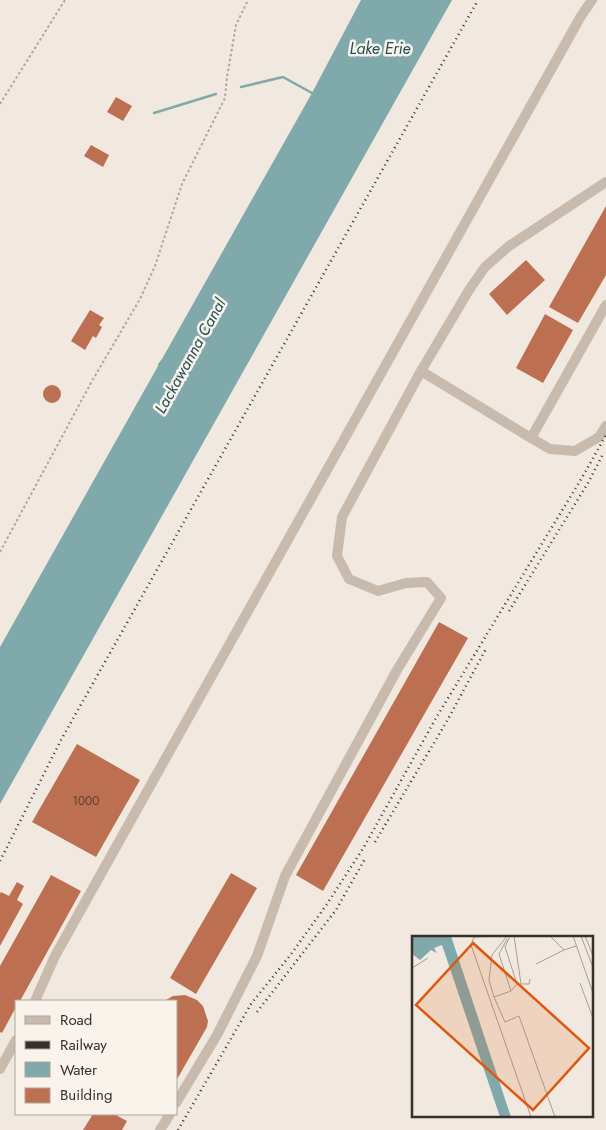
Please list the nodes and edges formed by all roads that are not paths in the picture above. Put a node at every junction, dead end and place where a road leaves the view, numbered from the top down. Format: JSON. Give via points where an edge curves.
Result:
{"nodes":[{"id":1,"x":592,"y":0,"type":"edge"},
{"id":2,"x":606,"y":182,"type":"edge"},
{"id":3,"x":606,"y":305,"type":"edge"},
{"id":4,"x":421,"y":372,"type":"junction"},
{"id":5,"x":606,"y":426,"type":"edge"},
{"id":6,"x":531,"y":438,"type":"junction"},
{"id":7,"x":35,"y":1000,"type":"edge"},
{"id":8,"x":15,"y":1042,"type":"edge"},
{"id":9,"x":0,"y":1068,"type":"edge"},
{"id":10,"x":178,"y":1101,"type":"edge"},
{"id":11,"x":169,"y":1115,"type":"edge"},
{"id":12,"x":160,"y":1130,"type":"edge"}],
"edges":[{"from":1,"to":7,"type":"lane","via":[[55,956]]},
{"from":2,"to":4,"type":"lane","via":[[509,246],[485,266]]},
{"from":3,"to":6,"type":"lane"},
{"from":4,"to":6,"type":"lane"},
{"from":4,"to":10,"type":"lane","via":[[342,517],[336,556],[349,580],[378,591],[406,583],[427,582],[441,598],[397,670],[285,876],[257,956],[217,1035]]},
{"from":5,"to":6,"type":"lane","via":[[599,437],[575,451],[550,449]]},
{"from":8,"to":9,"type":"lane"},
{"from":11,"to":12,"type":"lane"}]}
